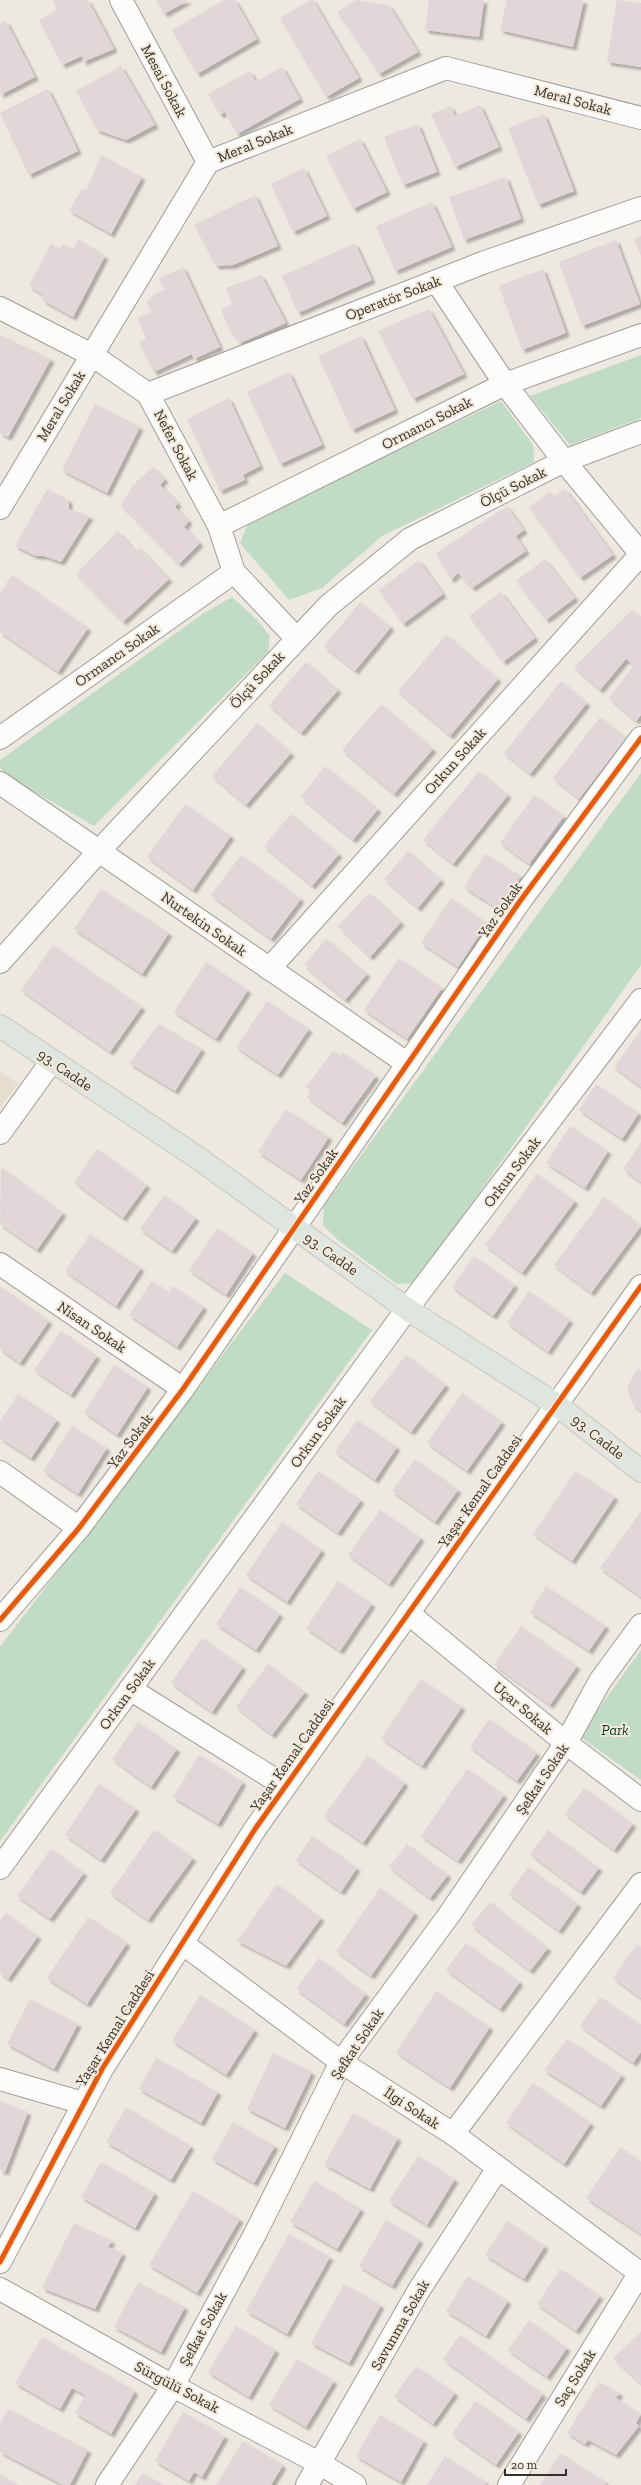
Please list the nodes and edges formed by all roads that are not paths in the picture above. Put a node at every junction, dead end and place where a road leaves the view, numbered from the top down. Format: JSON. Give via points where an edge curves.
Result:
{"nodes":[{"id":1,"x":121,"y":0,"type":"edge"},
{"id":2,"x":641,"y":118,"type":"edge"},
{"id":3,"x":208,"y":162,"type":"junction"},
{"id":4,"x":641,"y":208,"type":"edge"},
{"id":5,"x":437,"y":282,"type":"junction"},
{"id":6,"x":0,"y":308,"type":"edge"},
{"id":7,"x":641,"y":335,"type":"edge"},
{"id":8,"x":92,"y":355,"type":"junction"},
{"id":9,"x":505,"y":384,"type":"junction"},
{"id":10,"x":148,"y":394,"type":"junction"},
{"id":11,"x":641,"y":432,"type":"edge"},
{"id":12,"x":564,"y":461,"type":"junction"},
{"id":13,"x":0,"y":508,"type":"edge"},
{"id":14,"x":219,"y":526,"type":"junction"},
{"id":15,"x":641,"y":554,"type":"edge"},
{"id":16,"x":234,"y":572,"type":"junction"},
{"id":17,"x":296,"y":638,"type":"junction"},
{"id":18,"x":0,"y":738,"type":"edge"},
{"id":19,"x":641,"y":738,"type":"edge"},
{"id":20,"x":0,"y":783,"type":"edge"},
{"id":21,"x":99,"y":851,"type":"junction"},
{"id":22,"x":0,"y":962,"type":"edge"},
{"id":23,"x":269,"y":969,"type":"junction"},
{"id":24,"x":641,"y":1000,"type":"edge"},
{"id":25,"x":0,"y":1026,"type":"edge"},
{"id":26,"x":52,"y":1061,"type":"junction"},
{"id":27,"x":408,"y":1064,"type":"junction"},
{"id":28,"x":0,"y":1133,"type":"edge"},
{"id":29,"x":295,"y":1228,"type":"junction"},
{"id":30,"x":0,"y":1264,"type":"edge"},
{"id":31,"x":641,"y":1286,"type":"edge"},
{"id":32,"x":407,"y":1309,"type":"junction"},
{"id":33,"x":183,"y":1389,"type":"junction"},
{"id":34,"x":557,"y":1405,"type":"junction"},
{"id":35,"x":641,"y":1471,"type":"edge"},
{"id":36,"x":0,"y":1472,"type":"edge"},
{"id":37,"x":79,"y":1528,"type":"junction"},
{"id":38,"x":408,"y":1613,"type":"junction"},
{"id":39,"x":0,"y":1620,"type":"edge"},
{"id":40,"x":641,"y":1625,"type":"edge"},
{"id":41,"x":130,"y":1689,"type":"junction"},
{"id":42,"x":566,"y":1743,"type":"junction"},
{"id":43,"x":285,"y":1786,"type":"junction"},
{"id":44,"x":641,"y":1800,"type":"edge"},
{"id":45,"x":0,"y":1868,"type":"edge"},
{"id":46,"x":641,"y":1884,"type":"edge"},
{"id":47,"x":182,"y":1943,"type":"junction"},
{"id":48,"x":341,"y":2062,"type":"junction"},
{"id":49,"x":0,"y":2079,"type":"edge"},
{"id":50,"x":83,"y":2103,"type":"junction"},
{"id":51,"x":453,"y":2134,"type":"junction"},
{"id":52,"x":498,"y":2168,"type":"junction"},
{"id":53,"x":0,"y":2262,"type":"edge"},
{"id":54,"x":640,"y":2272,"type":"edge"},
{"id":55,"x":0,"y":2289,"type":"edge"},
{"id":56,"x":173,"y":2386,"type":"junction"},
{"id":57,"x":319,"y":2463,"type":"junction"},
{"id":58,"x":107,"y":2485,"type":"edge"},
{"id":59,"x":307,"y":2485,"type":"edge"},
{"id":60,"x":355,"y":2485,"type":"edge"},
{"id":61,"x":509,"y":2485,"type":"edge"}],
"edges":[{"from":1,"to":3,"type":"street","name":"Mesai Sokak"},
{"from":2,"to":3,"type":"street","name":"Meral Sokak","via":[[446,68]]},
{"from":3,"to":8,"type":"street","name":"Meral Sokak"},
{"from":4,"to":5,"type":"street","name":"Operatör Sokak","via":[[485,262]]},
{"from":5,"to":9,"type":"street","name":"Ölçü Sokak"},
{"from":5,"to":10,"type":"street","name":"Operatör Sokak"},
{"from":6,"to":8,"type":"street","name":"Nefer Sokak"},
{"from":7,"to":9,"type":"street","name":"Ormancı Sokak"},
{"from":8,"to":10,"type":"street","name":"Nefer Sokak"},
{"from":8,"to":13,"type":"street","name":"Meral Sokak"},
{"from":9,"to":12,"type":"street","name":"Ölçü Sokak"},
{"from":9,"to":14,"type":"street","name":"Ormancı Sokak"},
{"from":10,"to":14,"type":"street","name":"Nefer Sokak"},
{"from":11,"to":12,"type":"street","name":"Ölçü Sokak"},
{"from":12,"to":15,"type":"street","name":"Ölçü Sokak"},
{"from":12,"to":17,"type":"street","name":"Ölçü Sokak","via":[[410,539],[328,606]]},
{"from":14,"to":16,"type":"street","name":"Nefer Sokak"},
{"from":15,"to":23,"type":"street","name":"Orkun Sokak"},
{"from":16,"to":17,"type":"street","name":"Nefer Sokak"},
{"from":16,"to":18,"type":"street","name":"Ormancı Sokak"},
{"from":17,"to":21,"type":"street","name":"Ölçü Sokak"},
{"from":19,"to":27,"type":"street","name":"Yaz Sokak","via":[[520,901]]},
{"from":20,"to":21,"type":"street","name":"Nurtekin Sokak"},
{"from":21,"to":22,"type":"street","name":"Ölçü Sokak"},
{"from":21,"to":23,"type":"street","name":"Nurtekin Sokak"},
{"from":23,"to":27,"type":"street","name":"Nurtekin Sokak"},
{"from":24,"to":32,"type":"street","name":"Orkun Sokak"},
{"from":25,"to":26,"type":"main road","name":"93. Cadde"},
{"from":26,"to":28,"type":"street"},
{"from":26,"to":29,"type":"main road","name":"93. Cadde","via":[[198,1158]]},
{"from":27,"to":29,"type":"street","name":"Yaz Sokak"},
{"from":29,"to":32,"type":"main road","name":"93. Cadde"},
{"from":29,"to":33,"type":"street","name":"Yaz Sokak"},
{"from":30,"to":33,"type":"street","name":"Nisan Sokak"},
{"from":31,"to":34,"type":"street","name":"Yaşar Kemal Caddesi"},
{"from":32,"to":34,"type":"main road","name":"93. Cadde"},
{"from":32,"to":41,"type":"street","name":"Orkun Sokak"},
{"from":33,"to":37,"type":"street","name":"Yaz Sokak"},
{"from":34,"to":35,"type":"main road","name":"93. Cadde"},
{"from":34,"to":38,"type":"street","name":"Yaşar Kemal Caddesi"},
{"from":36,"to":37,"type":"street"},
{"from":37,"to":39,"type":"street","name":"Yaz Sokak"},
{"from":38,"to":42,"type":"street","name":"Uçar Sokak"},
{"from":38,"to":43,"type":"street","name":"Yaşar Kemal Caddesi"},
{"from":40,"to":42,"type":"street","name":"Şefkat Sokak","via":[[600,1681]]},
{"from":41,"to":43,"type":"street"},
{"from":41,"to":45,"type":"street","name":"Orkun Sokak"},
{"from":42,"to":44,"type":"street","name":"Uçar Sokak"},
{"from":42,"to":48,"type":"street","name":"Şefkat Sokak","via":[[450,1915]]},
{"from":43,"to":47,"type":"street","name":"Yaşar Kemal Caddesi"},
{"from":46,"to":51,"type":"street"},
{"from":47,"to":48,"type":"street","name":"İlgi Sokak"},
{"from":47,"to":50,"type":"street","name":"Yaşar Kemal Caddesi"},
{"from":48,"to":51,"type":"street","name":"İlgi Sokak"},
{"from":48,"to":56,"type":"street","name":"Şefkat Sokak","via":[[255,2234]]},
{"from":49,"to":50,"type":"street"},
{"from":50,"to":53,"type":"street","name":"Yaşar Kemal Caddesi"},
{"from":51,"to":52,"type":"street","name":"İlgi Sokak"},
{"from":52,"to":54,"type":"street","name":"İlgi Sokak"},
{"from":52,"to":57,"type":"street","name":"Savunma Sokak","via":[[419,2290]]},
{"from":54,"to":61,"type":"street","name":"Saç Sokak"},
{"from":55,"to":56,"type":"street","name":"Sürgülü Sokak"},
{"from":56,"to":57,"type":"street","name":"Sürgülü Sokak"},
{"from":56,"to":58,"type":"street","name":"Şefkat Sokak"},
{"from":57,"to":59,"type":"street","name":"Savunma Sokak"},
{"from":57,"to":60,"type":"street","name":"Sürgülü Sokak"}]}
